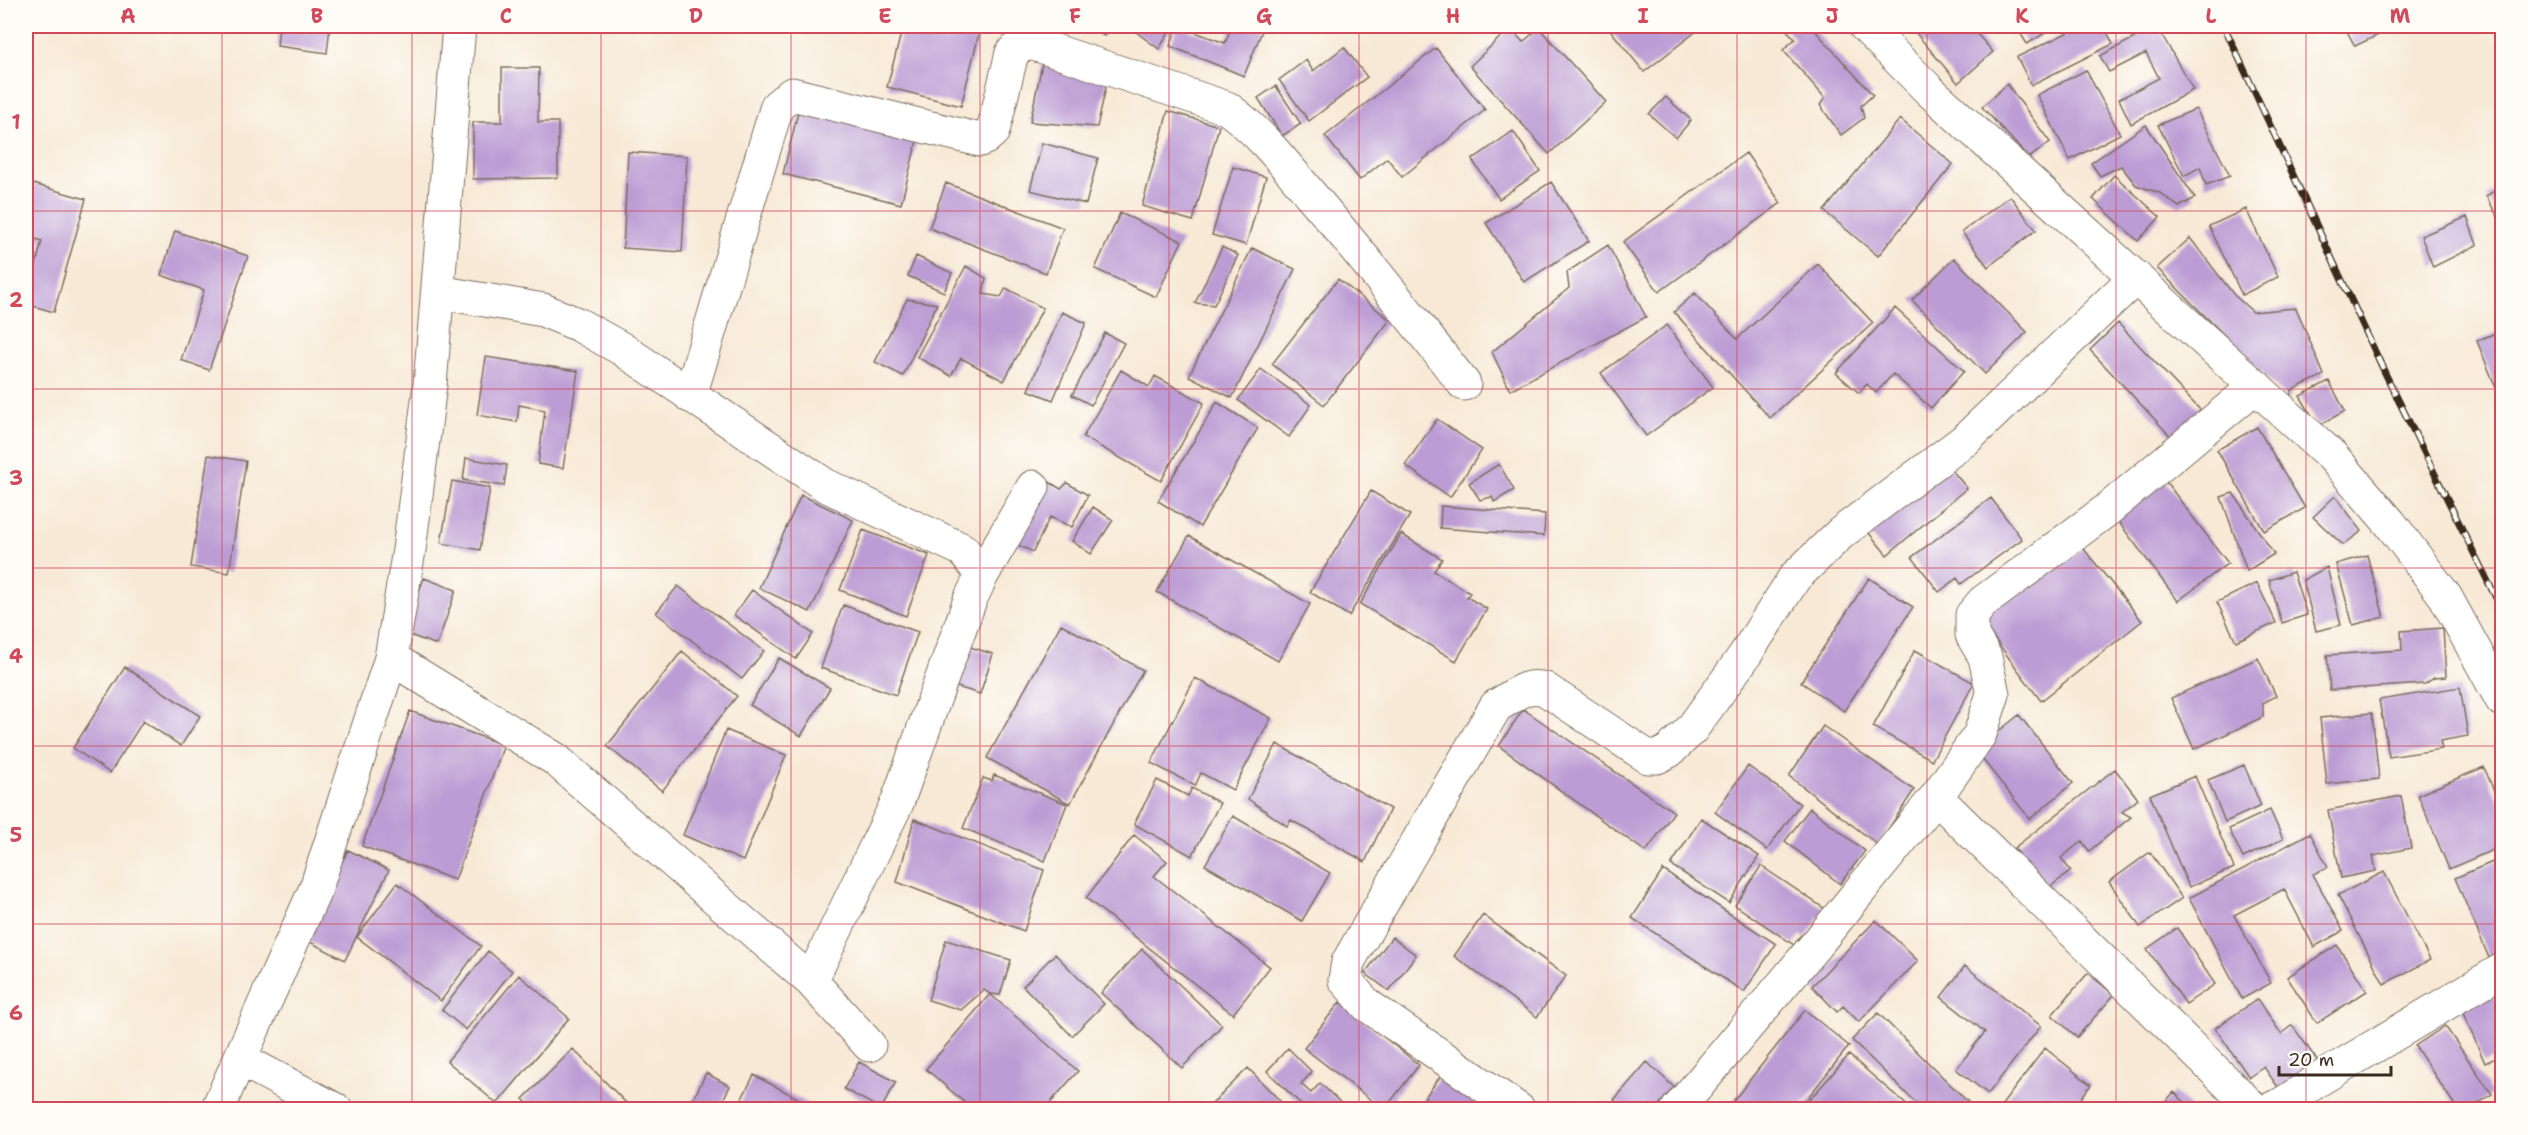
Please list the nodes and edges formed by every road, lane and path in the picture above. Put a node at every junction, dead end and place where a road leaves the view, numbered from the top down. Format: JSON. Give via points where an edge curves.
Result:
{"nodes":[{"id":1,"x":459,"y":26,"type":"edge"},
{"id":2,"x":1865,"y":26,"type":"edge"},
{"id":3,"x":2136,"y":277,"type":"junction"},
{"id":4,"x":438,"y":292,"type":"junction"},
{"id":5,"x":1464,"y":384,"type":"dead end"},
{"id":6,"x":2256,"y":386,"type":"junction"},
{"id":7,"x":690,"y":396,"type":"junction"},
{"id":8,"x":1033,"y":487,"type":"dead end"},
{"id":9,"x":982,"y":575,"type":"junction"},
{"id":10,"x":391,"y":657,"type":"junction"},
{"id":11,"x":2502,"y":700,"type":"edge"},
{"id":12,"x":1936,"y":796,"type":"junction"},
{"id":13,"x":2502,"y":970,"type":"edge"},
{"id":14,"x":811,"y":981,"type":"junction"},
{"id":15,"x":869,"y":1045,"type":"dead end"},
{"id":16,"x":240,"y":1059,"type":"junction"},
{"id":17,"x":217,"y":1110,"type":"edge"},
{"id":18,"x":336,"y":1110,"type":"edge"},
{"id":19,"x":1519,"y":1110,"type":"edge"},
{"id":20,"x":1677,"y":1110,"type":"edge"},
{"id":21,"x":2255,"y":1110,"type":"edge"},
{"id":22,"x":2269,"y":1110,"type":"edge"}],
"edges":[{"from":1,"to":4,"type":"street"},
{"from":2,"to":3,"type":"street","via":[[1930,91]]},
{"from":3,"to":6,"type":"street"},
{"from":3,"to":19,"type":"street","via":[[1965,440],[1841,533],[1795,577],[1691,730],[1669,751],[1648,757],[1535,686],[1518,690],[1496,706],[1348,962],[1345,980],[1367,1005]]},
{"from":4,"to":7,"type":"street","via":[[543,310],[622,349]]},
{"from":4,"to":10,"type":"street","via":[[410,550]]},
{"from":5,"to":7,"type":"street","via":[[1331,218],[1240,118],[1227,108],[1031,43],[1012,53],[993,131],[980,140],[792,94],[782,99]]},
{"from":6,"to":11,"type":"street","via":[[2331,456],[2390,523],[2445,596]]},
{"from":6,"to":12,"type":"street","via":[[2107,510],[1983,602],[1972,615],[1972,635],[1984,657],[1993,694],[1980,734]]},
{"from":7,"to":9,"type":"street","via":[[825,485],[963,550]]},
{"from":8,"to":9,"type":"street"},
{"from":9,"to":14,"type":"street","via":[[897,803]]},
{"from":10,"to":14,"type":"street","via":[[555,759]]},
{"from":10,"to":16,"type":"street","via":[[316,888]]},
{"from":12,"to":20,"type":"street"},
{"from":12,"to":21,"type":"street"},
{"from":13,"to":22,"type":"street"},
{"from":14,"to":15,"type":"street"},
{"from":16,"to":17,"type":"street"},
{"from":16,"to":18,"type":"street"}]}
